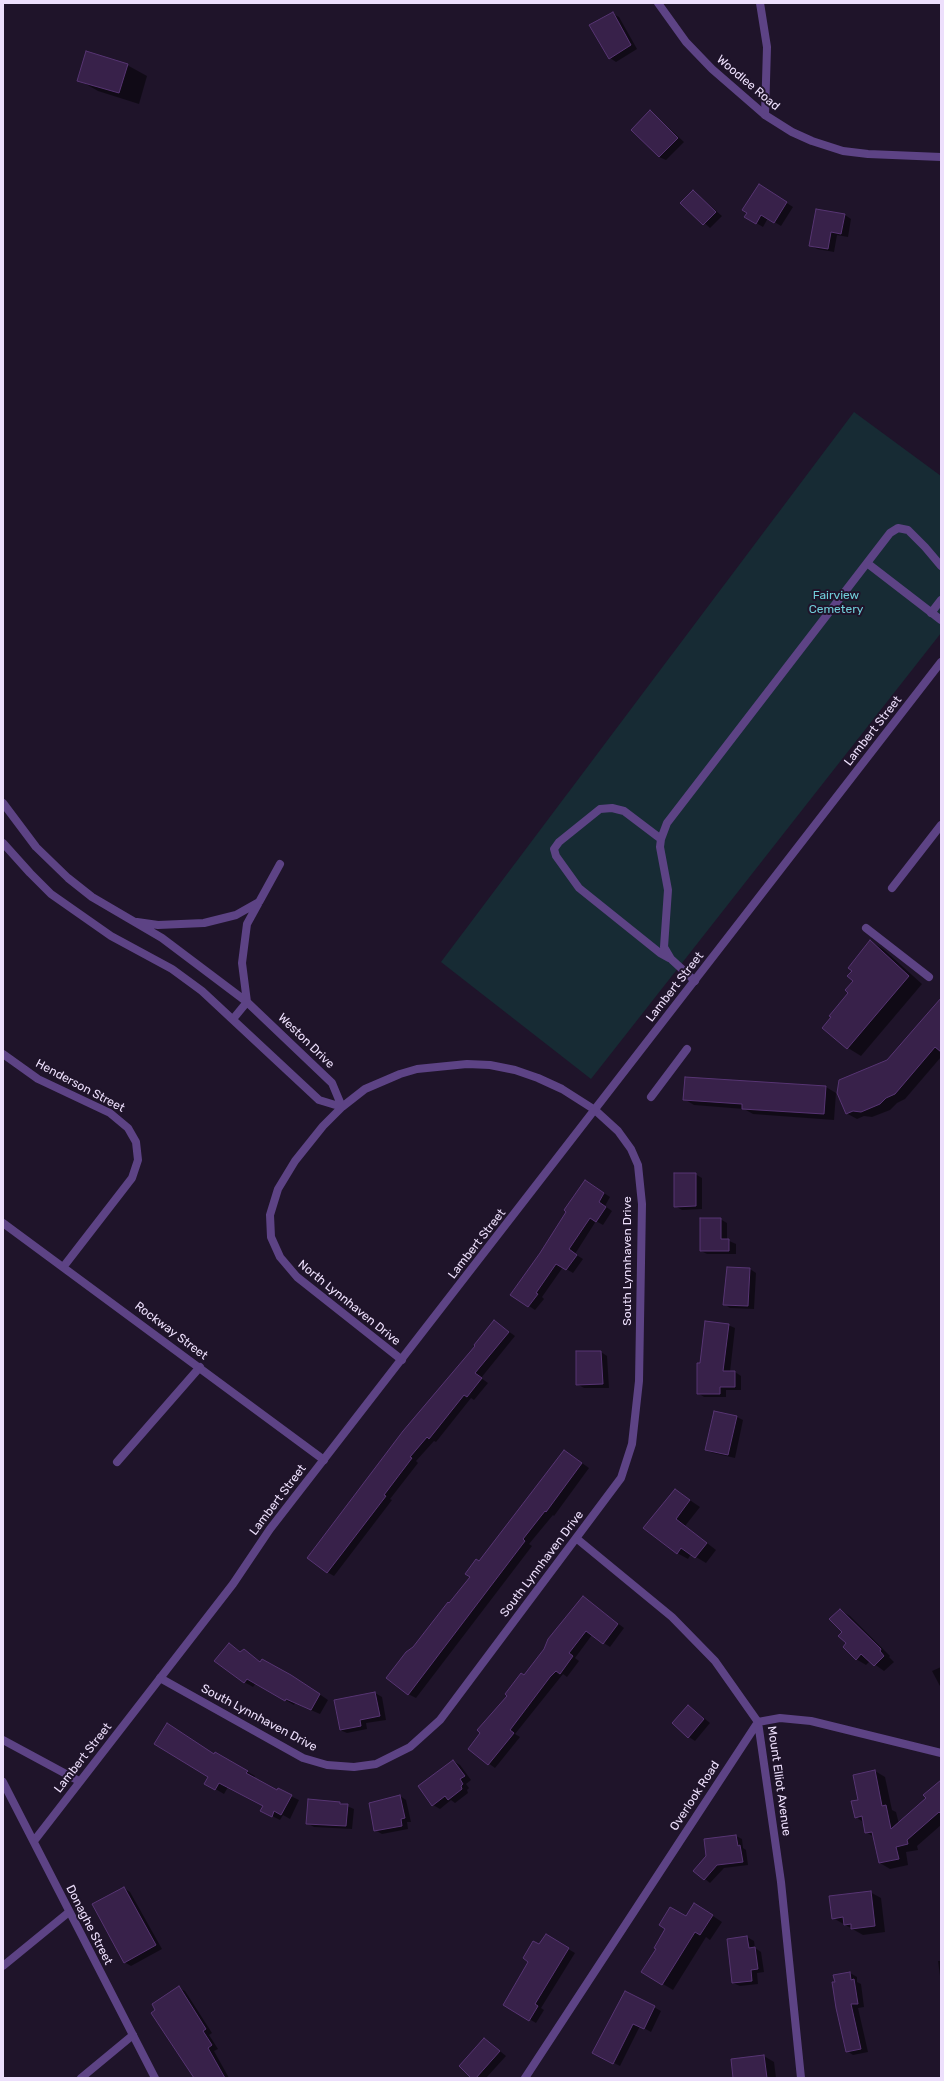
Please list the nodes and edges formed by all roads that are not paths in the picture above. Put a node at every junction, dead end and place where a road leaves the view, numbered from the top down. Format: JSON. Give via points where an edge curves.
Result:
{"nodes":[{"id":1,"x":658,"y":3,"type":"edge"},
{"id":2,"x":760,"y":3,"type":"edge"},
{"id":3,"x":765,"y":115,"type":"junction"},
{"id":4,"x":941,"y":157,"type":"edge"},
{"id":5,"x":867,"y":563,"type":"junction"},
{"id":6,"x":941,"y":566,"type":"edge"},
{"id":7,"x":941,"y":600,"type":"edge"},
{"id":8,"x":931,"y":613,"type":"junction"},
{"id":9,"x":941,"y":620,"type":"edge"},
{"id":10,"x":941,"y":662,"type":"edge"},
{"id":11,"x":3,"y":803,"type":"edge"},
{"id":12,"x":941,"y":825,"type":"edge"},
{"id":13,"x":661,"y":840,"type":"junction"},
{"id":14,"x":3,"y":842,"type":"edge"},
{"id":15,"x":280,"y":864,"type":"dead end"},
{"id":16,"x":892,"y":888,"type":"dead end"},
{"id":17,"x":259,"y":902,"type":"junction"},
{"id":18,"x":132,"y":921,"type":"junction"},
{"id":19,"x":866,"y":928,"type":"dead end"},
{"id":20,"x":671,"y":959,"type":"junction"},
{"id":21,"x":929,"y":977,"type":"dead end"},
{"id":22,"x":695,"y":981,"type":"junction"},
{"id":23,"x":248,"y":1002,"type":"junction"},
{"id":24,"x":233,"y":1019,"type":"junction"},
{"id":25,"x":687,"y":1049,"type":"dead end"},
{"id":26,"x":3,"y":1054,"type":"edge"},
{"id":27,"x":651,"y":1096,"type":"dead end"},
{"id":28,"x":342,"y":1107,"type":"junction"},
{"id":29,"x":595,"y":1110,"type":"junction"},
{"id":30,"x":3,"y":1223,"type":"edge"},
{"id":31,"x":64,"y":1266,"type":"junction"},
{"id":32,"x":402,"y":1360,"type":"junction"},
{"id":33,"x":200,"y":1367,"type":"junction"},
{"id":34,"x":324,"y":1460,"type":"junction"},
{"id":35,"x":117,"y":1462,"type":"dead end"},
{"id":36,"x":576,"y":1538,"type":"junction"},
{"id":37,"x":160,"y":1678,"type":"junction"},
{"id":38,"x":758,"y":1722,"type":"junction"},
{"id":39,"x":3,"y":1740,"type":"edge"},
{"id":40,"x":941,"y":1753,"type":"edge"},
{"id":41,"x":79,"y":1781,"type":"junction"},
{"id":42,"x":3,"y":1782,"type":"edge"},
{"id":43,"x":34,"y":1841,"type":"junction"},
{"id":44,"x":69,"y":1912,"type":"junction"},
{"id":45,"x":3,"y":1966,"type":"edge"},
{"id":46,"x":133,"y":2035,"type":"junction"},
{"id":47,"x":81,"y":2078,"type":"edge"},
{"id":48,"x":155,"y":2078,"type":"edge"},
{"id":49,"x":525,"y":2078,"type":"edge"},
{"id":50,"x":801,"y":2078,"type":"edge"}],
"edges":[{"from":1,"to":3,"type":"street","name":"Woodlee Road","via":[[673,26],[698,55]]},
{"from":2,"to":3,"type":"street","via":[[767,47]]},
{"from":3,"to":4,"type":"street","name":"Woodlee Road","via":[[812,141],[843,151]]},
{"from":5,"to":6,"type":"street","via":[[890,533],[898,528],[908,530]]},
{"from":5,"to":8,"type":"street"},
{"from":5,"to":13,"type":"street","via":[[667,823]]},
{"from":7,"to":8,"type":"street"},
{"from":8,"to":9,"type":"street"},
{"from":10,"to":22,"type":"street","name":"Lambert Street"},
{"from":11,"to":18,"type":"street","name":"Weston Drive","via":[[36,847],[68,878],[92,897]]},
{"from":12,"to":16,"type":"street"},
{"from":13,"to":20,"type":"street","via":[[668,890],[664,943],[665,951]]},
{"from":13,"to":20,"type":"street","via":[[624,811],[600,809],[559,842],[554,849],[556,856],[579,888]]},
{"from":14,"to":24,"type":"street","via":[[30,873],[71,909],[111,936],[172,969],[202,990]]},
{"from":15,"to":17,"type":"street"},
{"from":17,"to":18,"type":"street","via":[[236,915],[204,923],[158,925]]},
{"from":17,"to":23,"type":"street","via":[[247,924],[243,943],[243,978]]},
{"from":18,"to":23,"type":"street","name":"Weston Drive","via":[[162,938]]},
{"from":19,"to":21,"type":"street"},
{"from":20,"to":22,"type":"street"},
{"from":22,"to":29,"type":"street","name":"Lambert Street"},
{"from":23,"to":24,"type":"street"},
{"from":23,"to":28,"type":"street","name":"Weston Drive","via":[[332,1083]]},
{"from":24,"to":28,"type":"street","via":[[319,1100]]},
{"from":25,"to":27,"type":"street"},
{"from":26,"to":31,"type":"street","name":"Henderson Street","via":[[38,1079],[110,1113],[128,1128],[136,1142],[138,1160],[132,1178]]},
{"from":28,"to":29,"type":"street","name":"North Lynnhaven Drive","via":[[366,1089],[400,1074],[417,1069],[466,1064],[490,1065],[538,1078],[562,1089]]},
{"from":28,"to":32,"type":"street","name":"North Lynnhaven Drive","via":[[323,1126],[284,1178],[272,1202],[269,1226],[271,1237],[289,1270]]},
{"from":29,"to":32,"type":"street","name":"Lambert Street"},
{"from":29,"to":36,"type":"street","name":"South Lynnhaven Drive","via":[[618,1131],[631,1149],[638,1165],[642,1219],[640,1381],[632,1444],[622,1475]]},
{"from":30,"to":31,"type":"street","name":"Rockway Street"},
{"from":31,"to":33,"type":"street","name":"Rockway Street"},
{"from":32,"to":34,"type":"street","name":"Lambert Street"},
{"from":33,"to":34,"type":"street","name":"Rockway Street"},
{"from":33,"to":35,"type":"street"},
{"from":34,"to":37,"type":"street","name":"Lambert Street"},
{"from":36,"to":37,"type":"street","name":"South Lynnhaven Drive","via":[[440,1720],[415,1744],[376,1764],[345,1767],[303,1758]]},
{"from":36,"to":38,"type":"street","name":"Mount Elliot Avenue","via":[[672,1617],[715,1661]]},
{"from":37,"to":41,"type":"street","name":"Lambert Street"},
{"from":38,"to":40,"type":"street","via":[[780,1718],[811,1720]]},
{"from":38,"to":49,"type":"street","name":"Overlook Road"},
{"from":38,"to":50,"type":"street","name":"Mount Elliot Avenue","via":[[781,1882]]},
{"from":39,"to":41,"type":"street"},
{"from":41,"to":43,"type":"street","name":"Lambert Street"},
{"from":42,"to":43,"type":"street","name":"Donaghe Street"},
{"from":43,"to":44,"type":"street","name":"Donaghe Street"},
{"from":44,"to":45,"type":"street"},
{"from":44,"to":46,"type":"street","name":"Donaghe Street"},
{"from":46,"to":47,"type":"street"},
{"from":46,"to":48,"type":"street","name":"Donaghe Street"}]}
